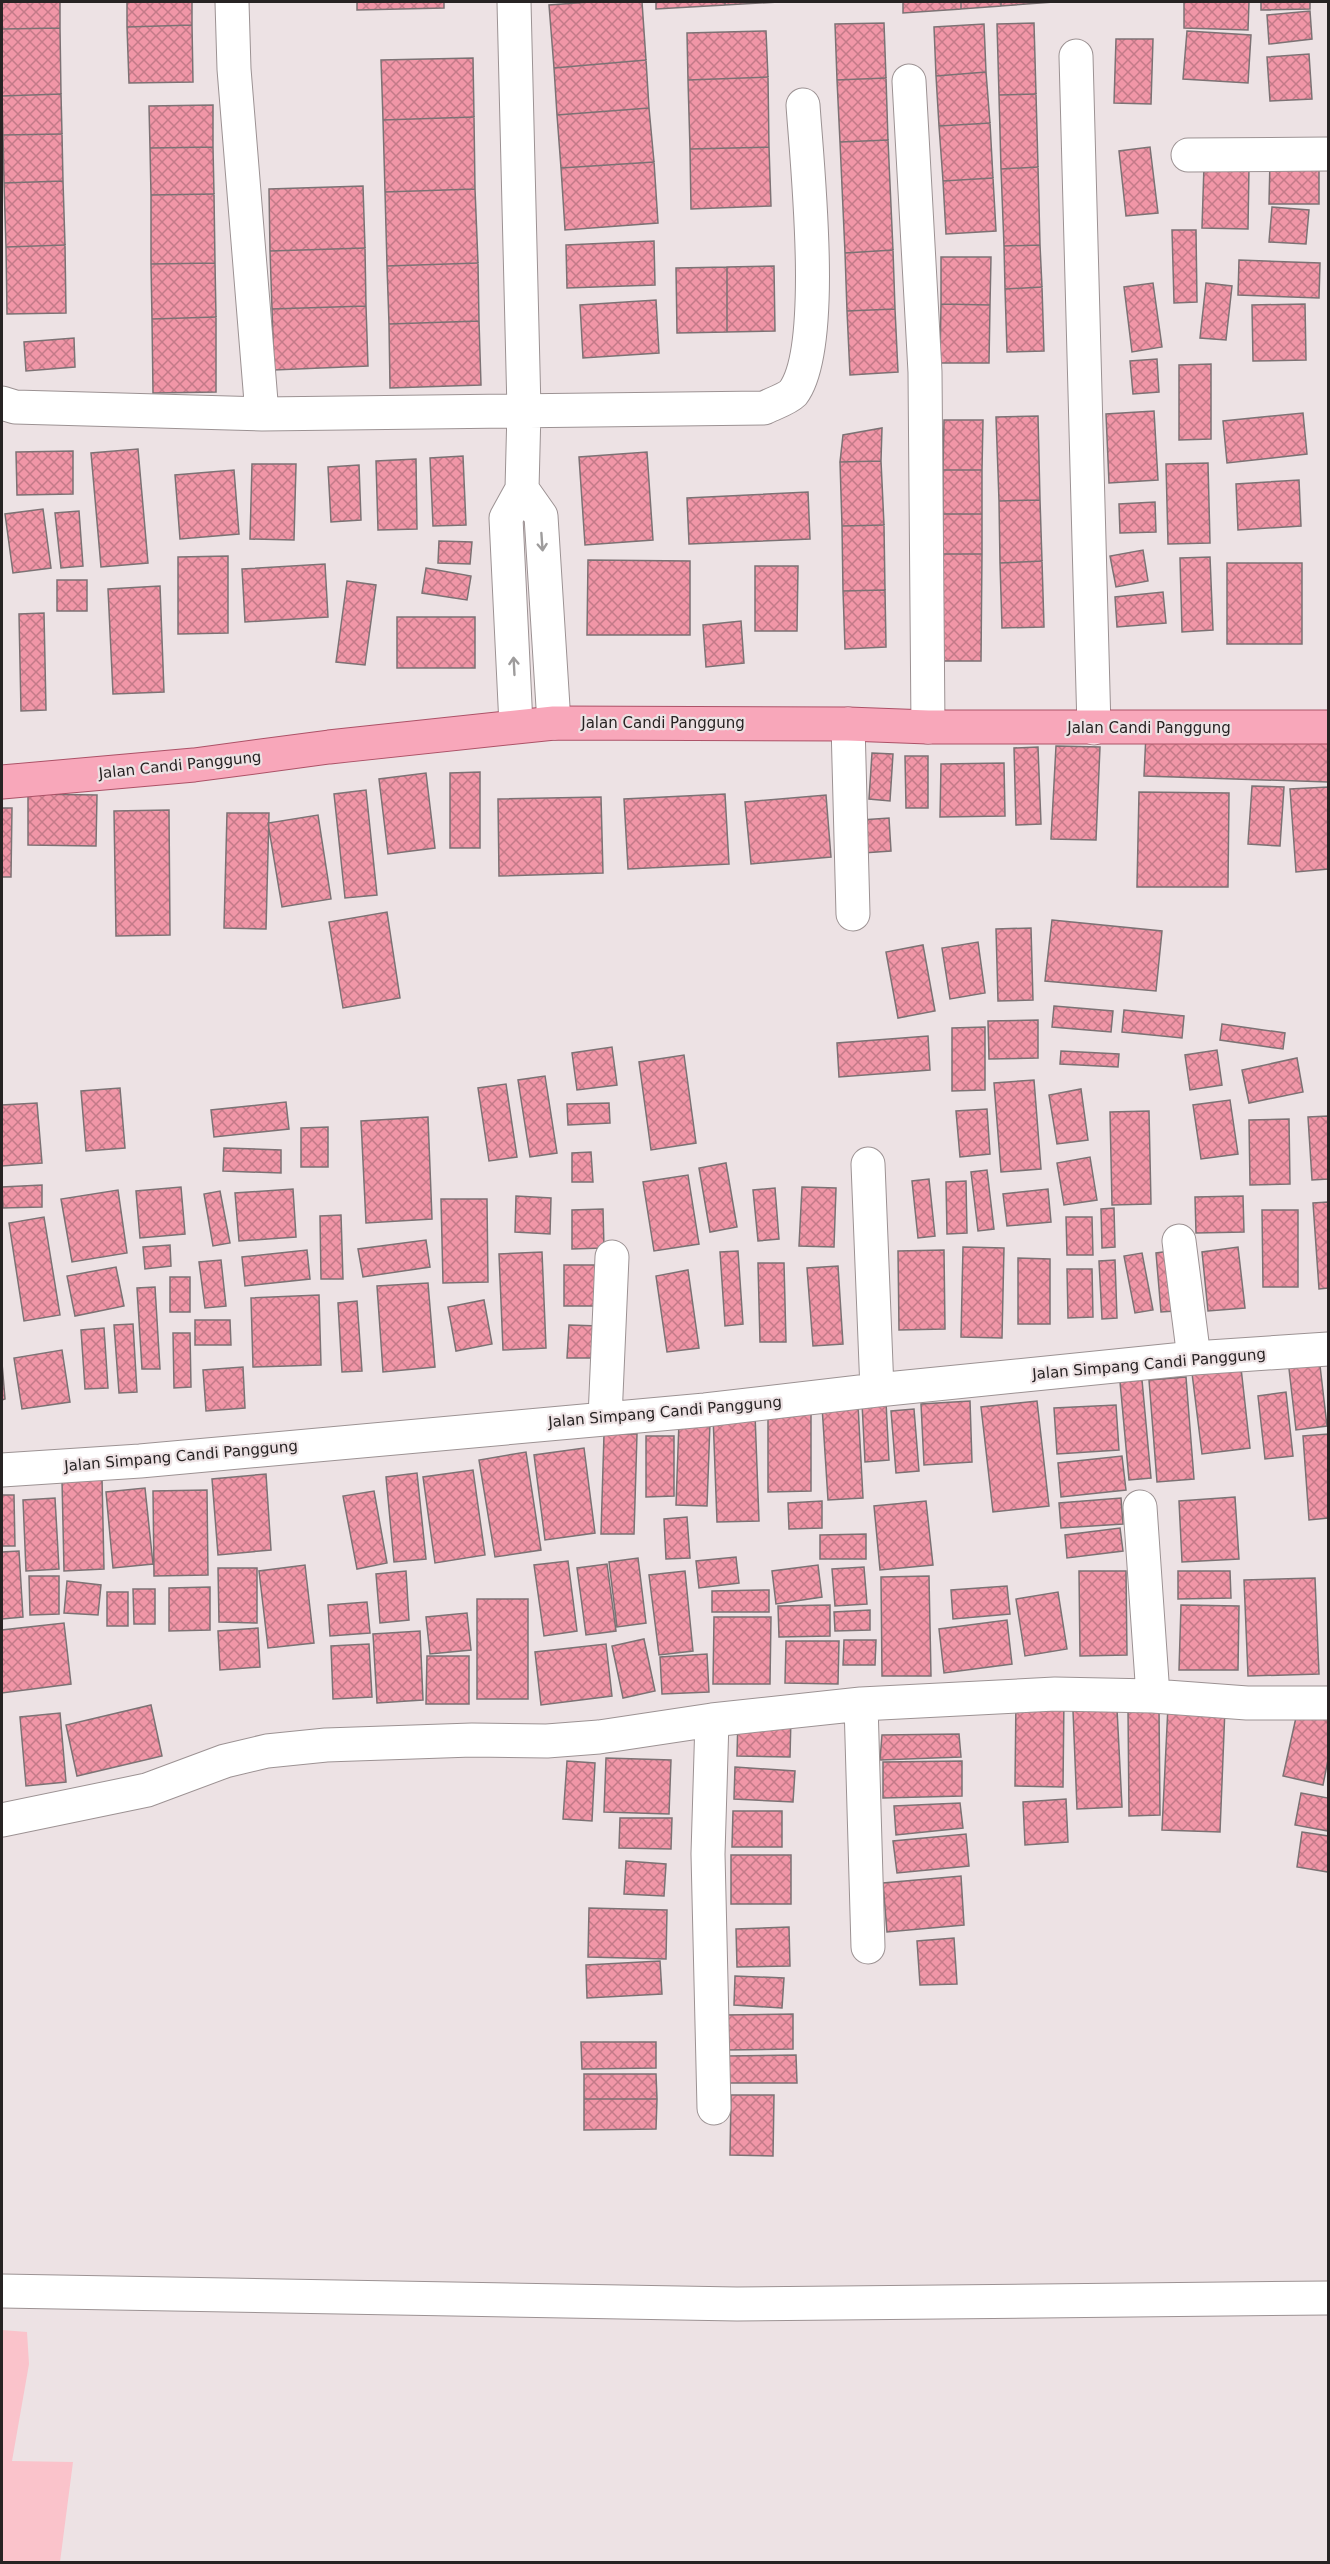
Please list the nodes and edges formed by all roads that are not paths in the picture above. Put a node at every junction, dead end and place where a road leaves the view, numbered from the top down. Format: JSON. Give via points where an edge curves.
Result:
{"nodes":[{"id":1,"x":232,"y":2,"type":"edge"},
{"id":2,"x":514,"y":2,"type":"edge"},
{"id":3,"x":1076,"y":56,"type":"dead end"},
{"id":4,"x":909,"y":81,"type":"dead end"},
{"id":5,"x":803,"y":105,"type":"dead end"},
{"id":6,"x":1329,"y":154,"type":"edge"},
{"id":7,"x":1188,"y":155,"type":"dead end"},
{"id":8,"x":2,"y":403,"type":"edge"},
{"id":9,"x":524,"y":410,"type":"junction"},
{"id":10,"x":262,"y":414,"type":"junction"},
{"id":11,"x":522,"y":489,"type":"junction"},
{"id":12,"x":554,"y":723,"type":"junction"},
{"id":13,"x":848,"y":724,"type":"junction"},
{"id":14,"x":516,"y":725,"type":"junction"},
{"id":15,"x":928,"y":727,"type":"junction"},
{"id":16,"x":1329,"y":727,"type":"edge"},
{"id":17,"x":1094,"y":728,"type":"junction"},
{"id":18,"x":2,"y":783,"type":"edge"},
{"id":19,"x":853,"y":914,"type":"dead end"},
{"id":20,"x":868,"y":1164,"type":"dead end"},
{"id":21,"x":1179,"y":1241,"type":"dead end"},
{"id":22,"x":612,"y":1257,"type":"dead end"},
{"id":23,"x":1329,"y":1349,"type":"edge"},
{"id":24,"x":1194,"y":1358,"type":"junction"},
{"id":25,"x":877,"y":1390,"type":"junction"},
{"id":26,"x":605,"y":1418,"type":"junction"},
{"id":27,"x":2,"y":1470,"type":"edge"},
{"id":28,"x":1140,"y":1507,"type":"dead end"},
{"id":29,"x":1153,"y":1696,"type":"junction"},
{"id":30,"x":1329,"y":1702,"type":"edge"},
{"id":31,"x":861,"y":1704,"type":"junction"},
{"id":32,"x":712,"y":1720,"type":"junction"},
{"id":33,"x":2,"y":1820,"type":"edge"},
{"id":34,"x":868,"y":1947,"type":"dead end"},
{"id":35,"x":714,"y":2108,"type":"dead end"},
{"id":36,"x":2,"y":2291,"type":"edge"},
{"id":37,"x":1329,"y":2298,"type":"edge"}],
"edges":[{"from":1,"to":10,"type":"street"},
{"from":2,"to":9,"type":"street"},
{"from":3,"to":17,"type":"street"},
{"from":4,"to":15,"type":"street","via":[[925,372]]},
{"from":5,"to":9,"type":"street","via":[[813,293],[806,361],[792,394],[764,408]]},
{"from":6,"to":7,"type":"street"},
{"from":8,"to":10,"type":"street","via":[[15,407]]},
{"from":9,"to":10,"type":"street"},
{"from":9,"to":11,"type":"street"},
{"from":11,"to":12,"type":"street","one_way":true,"via":[[540,516]]},
{"from":14,"to":11,"type":"street","one_way":true,"via":[[506,518]]},
{"from":12,"to":13,"type":"main road","name":"Jalan Candi Panggung"},
{"from":12,"to":14,"type":"main road","name":"Jalan Candi Panggung"},
{"from":13,"to":15,"type":"main road","name":"Jalan Candi Panggung"},
{"from":13,"to":19,"type":"street"},
{"from":14,"to":18,"type":"main road","name":"Jalan Candi Panggung","via":[[194,765]]},
{"from":15,"to":17,"type":"main road","name":"Jalan Candi Panggung"},
{"from":16,"to":17,"type":"main road","name":"Jalan Candi Panggung"},
{"from":20,"to":25,"type":"street"},
{"from":21,"to":24,"type":"street"},
{"from":22,"to":26,"type":"street"},
{"from":23,"to":24,"type":"street","name":"Jalan Simpang Candi Panggung"},
{"from":24,"to":25,"type":"street","name":"Jalan Simpang Candi Panggung"},
{"from":25,"to":26,"type":"street","name":"Jalan Simpang Candi Panggung"},
{"from":26,"to":27,"type":"street","name":"Jalan Simpang Candi Panggung"},
{"from":28,"to":29,"type":"street"},
{"from":29,"to":30,"type":"street","via":[[1247,1703]]},
{"from":29,"to":31,"type":"street","via":[[1055,1694]]},
{"from":31,"to":32,"type":"street"},
{"from":31,"to":34,"type":"street"},
{"from":32,"to":33,"type":"street","via":[[547,1741],[368,1742],[267,1751],[225,1761],[147,1790]]},
{"from":32,"to":35,"type":"street","via":[[708,1854]]},
{"from":36,"to":37,"type":"street","via":[[737,2304]]}]}
